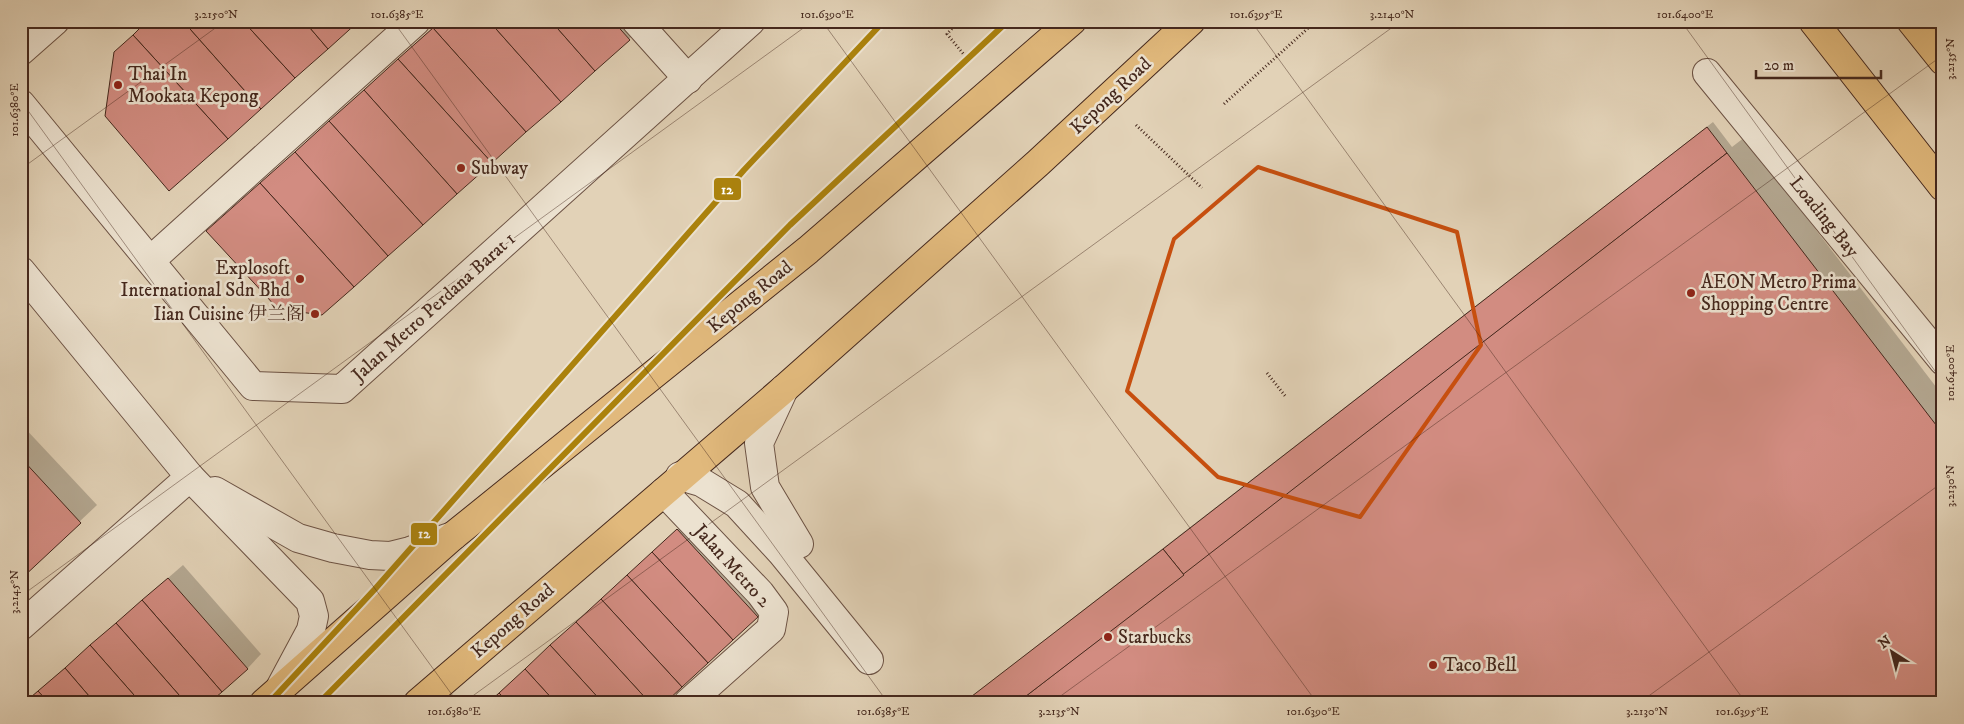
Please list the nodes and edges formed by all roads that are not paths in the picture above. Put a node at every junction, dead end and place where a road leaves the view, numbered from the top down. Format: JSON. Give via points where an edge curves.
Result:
{"nodes":[{"id":1,"x":55,"y":21,"type":"edge"},
{"id":2,"x":416,"y":21,"type":"edge"},
{"id":3,"x":636,"y":21,"type":"edge"},
{"id":4,"x":751,"y":21,"type":"edge"},
{"id":5,"x":1072,"y":21,"type":"edge"},
{"id":6,"x":1191,"y":21,"type":"edge"},
{"id":7,"x":1813,"y":21,"type":"edge"},
{"id":8,"x":1911,"y":21,"type":"edge"},
{"id":9,"x":21,"y":52,"type":"edge"},
{"id":10,"x":1943,"y":61,"type":"edge"},
{"id":11,"x":1706,"y":73,"type":"dead end"},
{"id":12,"x":688,"y":79,"type":"junction"},
{"id":13,"x":21,"y":104,"type":"edge"},
{"id":14,"x":1943,"y":187,"type":"edge"},
{"id":15,"x":151,"y":260,"type":"junction"},
{"id":16,"x":21,"y":271,"type":"edge"},
{"id":17,"x":1943,"y":361,"type":"edge"},
{"id":18,"x":784,"y":389,"type":"junction"},
{"id":19,"x":190,"y":477,"type":"junction"},
{"id":20,"x":672,"y":484,"type":"junction"},
{"id":21,"x":453,"y":536,"type":"junction"},
{"id":22,"x":799,"y":544,"type":"dead end"},
{"id":23,"x":21,"y":626,"type":"edge"},
{"id":24,"x":869,"y":660,"type":"dead end"},
{"id":25,"x":272,"y":695,"type":"edge"},
{"id":26,"x":418,"y":703,"type":"edge"},
{"id":27,"x":688,"y":703,"type":"edge"}],
"edges":[{"from":1,"to":9,"type":"street"},
{"from":2,"to":15,"type":"street"},
{"from":3,"to":12,"type":"street"},
{"from":4,"to":12,"type":"street","name":"Jalan Metro Perdana Barat 1"},
{"from":5,"to":21,"type":"main road","name":"Kepong Road","via":[[808,250]]},
{"from":6,"to":18,"type":"main road","name":"Kepong Road","via":[[1038,163]]},
{"from":7,"to":14,"type":"main road"},
{"from":8,"to":10,"type":"main road"},
{"from":11,"to":17,"type":"street","name":"Loading Bay"},
{"from":12,"to":15,"type":"street","name":"Jalan Metro Perdana Barat 1","via":[[342,389],[253,386]]},
{"from":13,"to":15,"type":"street","name":"Jalan Metro Perdana Barat 1"},
{"from":16,"to":19,"type":"street"},
{"from":18,"to":20,"type":"main road","name":"Kepong Road"},
{"from":18,"to":22,"type":"street","via":[[759,443],[764,487]]},
{"from":19,"to":21,"type":"street","via":[[298,538],[333,548],[390,556]]},
{"from":19,"to":23,"type":"street"},
{"from":19,"to":25,"type":"street","via":[[310,601],[314,616],[311,630]]},
{"from":20,"to":24,"type":"street","via":[[701,482],[738,504]]},
{"from":20,"to":26,"type":"main road","name":"Kepong Road"},
{"from":20,"to":27,"type":"street","name":"Jalan Metro 2","via":[[774,612],[772,629]]},
{"from":21,"to":25,"type":"main road","name":"Kepong Road"}]}
